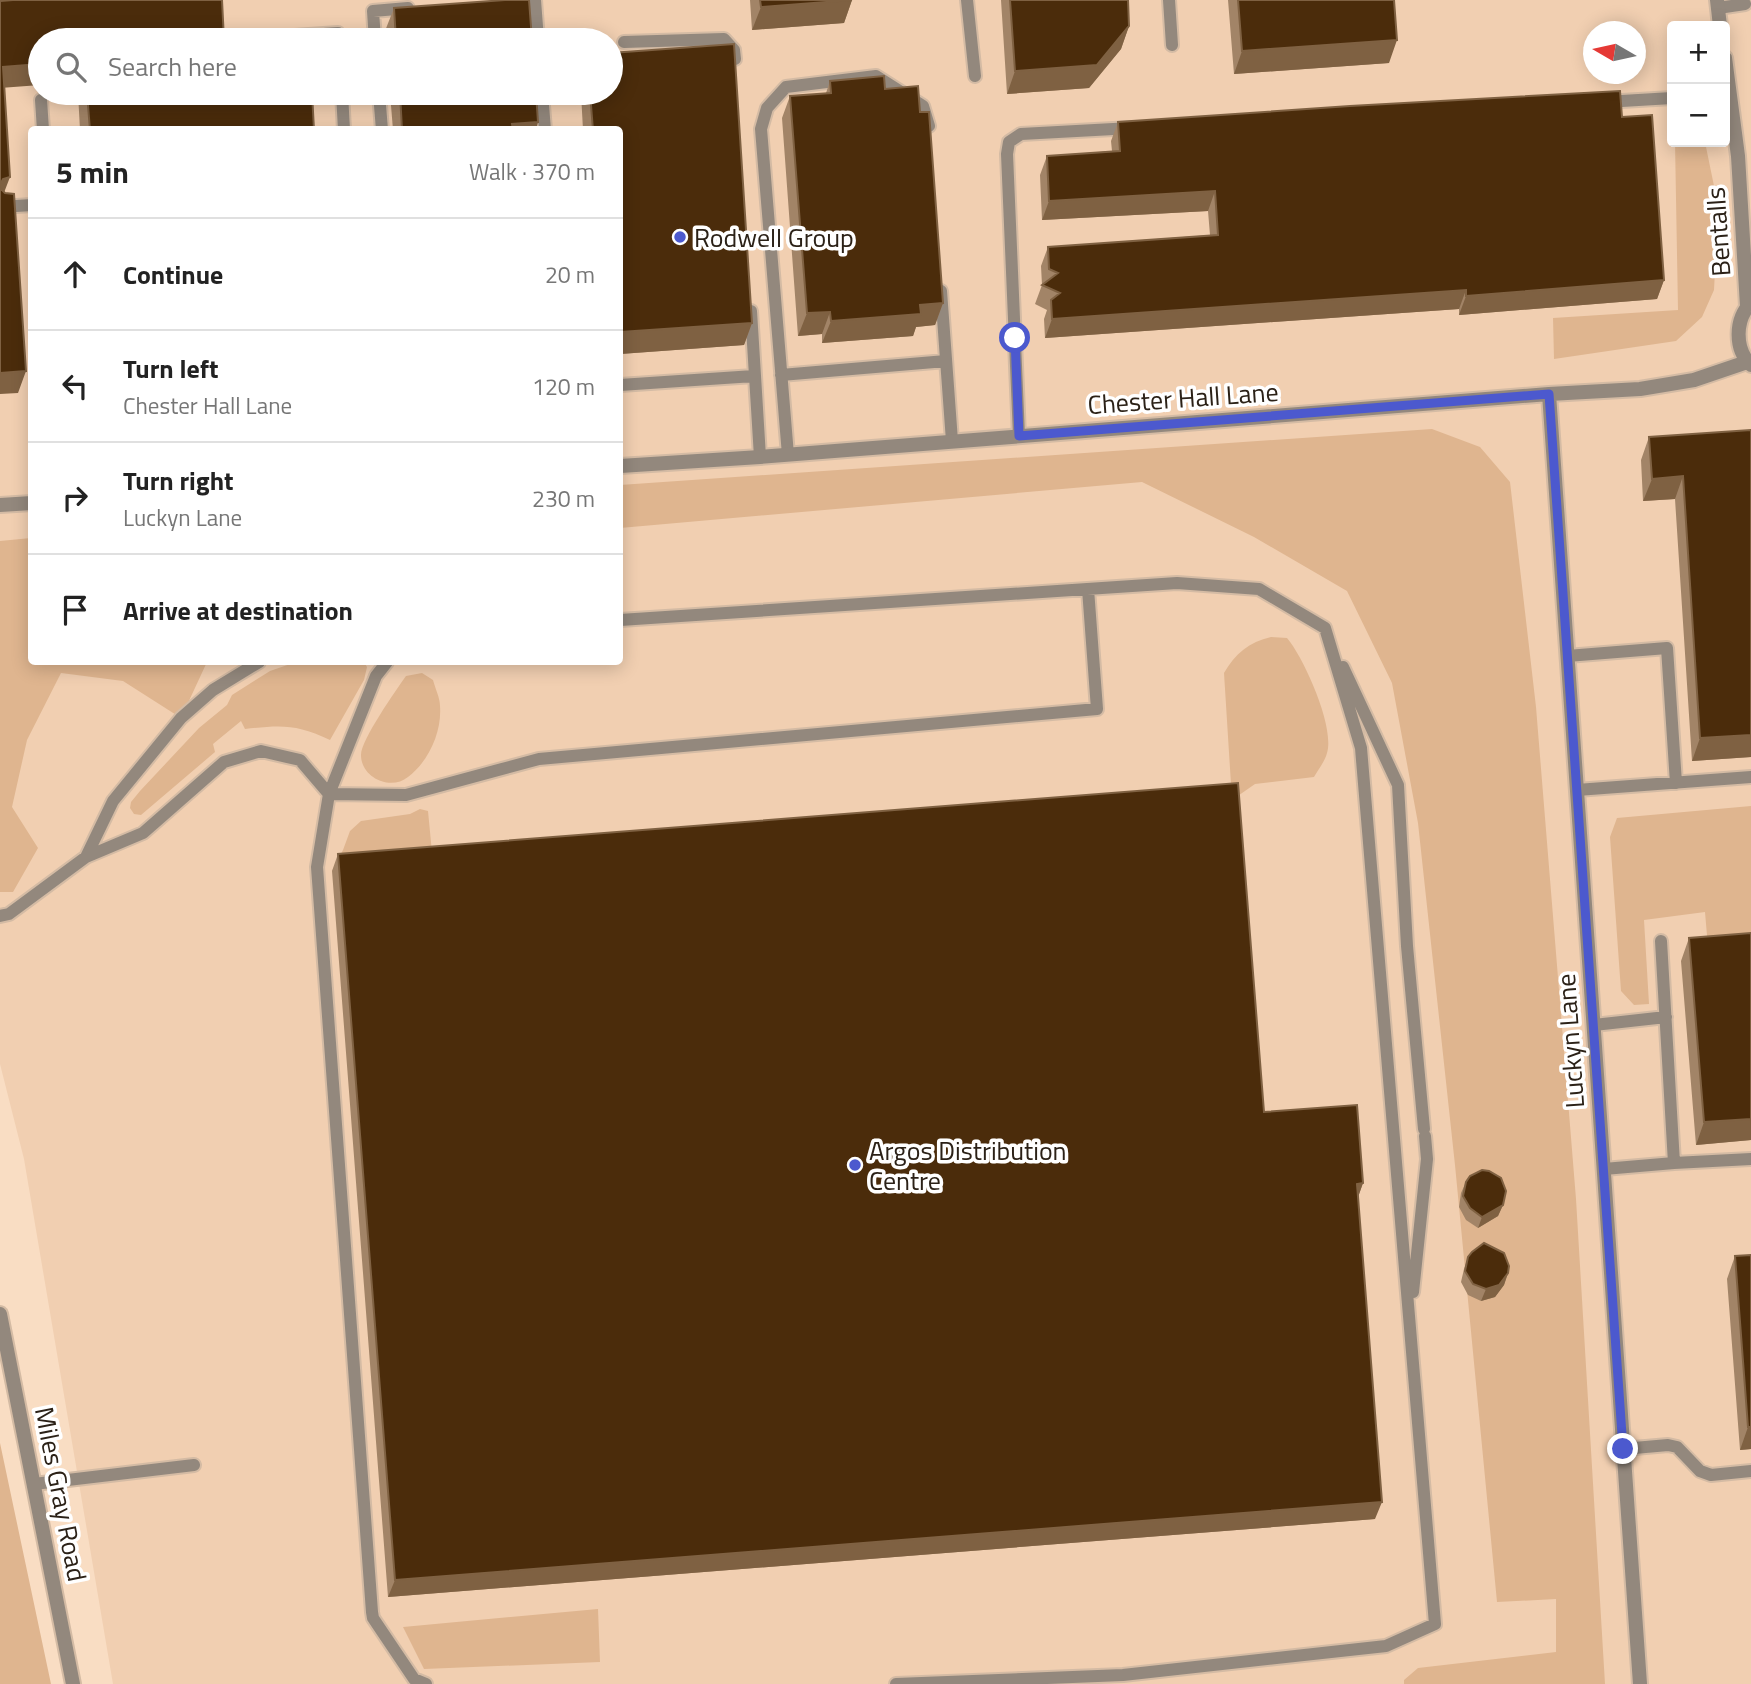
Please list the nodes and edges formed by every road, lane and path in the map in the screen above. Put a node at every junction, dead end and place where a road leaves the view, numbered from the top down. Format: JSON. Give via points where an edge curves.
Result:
{"nodes":[{"id":1,"x":535,"y":0,"type":"edge"},
{"id":2,"x":967,"y":0,"type":"edge"},
{"id":3,"x":1169,"y":0,"type":"edge"},
{"id":4,"x":1718,"y":4,"type":"edge"},
{"id":5,"x":1745,"y":4,"type":"dead end"},
{"id":6,"x":426,"y":6,"type":"edge"},
{"id":7,"x":374,"y":28,"type":"edge"},
{"id":8,"x":537,"y":28,"type":"edge"},
{"id":9,"x":624,"y":42,"type":"dead end"},
{"id":10,"x":1172,"y":45,"type":"dead end"},
{"id":11,"x":975,"y":76,"type":"dead end"},
{"id":12,"x":736,"y":78,"type":"edge"},
{"id":13,"x":1667,"y":98,"type":"edge"},
{"id":14,"x":1593,"y":102,"type":"edge"},
{"id":15,"x":41,"y":105,"type":"edge"},
{"id":16,"x":343,"y":105,"type":"edge"},
{"id":17,"x":380,"y":105,"type":"edge"},
{"id":18,"x":543,"y":105,"type":"edge"},
{"id":19,"x":1730,"y":112,"type":"edge"},
{"id":20,"x":43,"y":126,"type":"edge"},
{"id":21,"x":344,"y":126,"type":"edge"},
{"id":22,"x":382,"y":126,"type":"edge"},
{"id":23,"x":545,"y":126,"type":"edge"},
{"id":24,"x":1147,"y":127,"type":"edge"},
{"id":25,"x":930,"y":135,"type":"edge"},
{"id":26,"x":1738,"y":156,"type":"junction"},
{"id":27,"x":1751,"y":182,"type":"edge"},
{"id":28,"x":28,"y":205,"type":"edge"},
{"id":29,"x":0,"y":207,"type":"edge"},
{"id":30,"x":940,"y":278,"type":"edge"},
{"id":31,"x":750,"y":300,"type":"edge"},
{"id":32,"x":1749,"y":304,"type":"edge"},
{"id":33,"x":946,"y":361,"type":"junction"},
{"id":34,"x":1749,"y":364,"type":"edge"},
{"id":35,"x":781,"y":375,"type":"junction"},
{"id":36,"x":754,"y":376,"type":"junction"},
{"id":37,"x":623,"y":385,"type":"edge"},
{"id":38,"x":1549,"y":394,"type":"junction"},
{"id":39,"x":1019,"y":436,"type":"junction"},
{"id":40,"x":952,"y":441,"type":"junction"},
{"id":41,"x":788,"y":455,"type":"junction"},
{"id":42,"x":760,"y":457,"type":"junction"},
{"id":43,"x":623,"y":466,"type":"edge"},
{"id":44,"x":28,"y":503,"type":"edge"},
{"id":45,"x":0,"y":505,"type":"edge"},
{"id":46,"x":1088,"y":589,"type":"junction"},
{"id":47,"x":623,"y":620,"type":"edge"},
{"id":48,"x":1325,"y":628,"type":"junction"},
{"id":49,"x":1567,"y":656,"type":"junction"},
{"id":50,"x":254,"y":665,"type":"edge"},
{"id":51,"x":385,"y":665,"type":"edge"},
{"id":52,"x":1751,"y":777,"type":"edge"},
{"id":53,"x":1676,"y":783,"type":"junction"},
{"id":54,"x":1577,"y":790,"type":"junction"},
{"id":55,"x":329,"y":794,"type":"junction"},
{"id":56,"x":86,"y":857,"type":"junction"},
{"id":57,"x":0,"y":916,"type":"edge"},
{"id":58,"x":1661,"y":941,"type":"dead end"},
{"id":59,"x":1666,"y":1017,"type":"junction"},
{"id":60,"x":1594,"y":1025,"type":"junction"},
{"id":61,"x":1751,"y":1159,"type":"edge"},
{"id":62,"x":1674,"y":1163,"type":"junction"},
{"id":63,"x":1604,"y":1169,"type":"junction"},
{"id":64,"x":0,"y":1314,"type":"edge"},
{"id":65,"x":1409,"y":1324,"type":"junction"},
{"id":66,"x":1623,"y":1449,"type":"junction"},
{"id":67,"x":194,"y":1465,"type":"dead end"},
{"id":68,"x":1751,"y":1471,"type":"edge"},
{"id":69,"x":34,"y":1484,"type":"junction"},
{"id":70,"x":73,"y":1684,"type":"edge"},
{"id":71,"x":426,"y":1684,"type":"edge"},
{"id":72,"x":896,"y":1684,"type":"edge"},
{"id":73,"x":1640,"y":1684,"type":"edge"}],
"edges":[{"from":1,"to":8,"type":"lane"},
{"from":2,"to":11,"type":"lane"},
{"from":3,"to":10,"type":"lane"},
{"from":4,"to":5,"type":"lane"},
{"from":6,"to":7,"type":"lane","via":[[373,11]]},
{"from":9,"to":12,"type":"lane","via":[[724,39],[734,50]]},
{"from":13,"to":14,"type":"lane"},
{"from":15,"to":20,"type":"lane"},
{"from":16,"to":21,"type":"lane"},
{"from":17,"to":22,"type":"lane"},
{"from":18,"to":23,"type":"lane"},
{"from":19,"to":26,"type":"street","name":"Bentalls"},
{"from":24,"to":39,"type":"lane","via":[[1021,134],[1009,142]]},
{"from":25,"to":35,"type":"lane","via":[[923,106],[876,76],[786,87],[767,108],[761,129]]},
{"from":26,"to":27,"type":"street","name":"Bentalls"},
{"from":26,"to":32,"type":"street","name":"Bentalls"},
{"from":28,"to":29,"type":"lane"},
{"from":30,"to":33,"type":"lane"},
{"from":31,"to":36,"type":"lane"},
{"from":32,"to":34,"type":"street","name":"Bentalls","via":[[1738,342]]},
{"from":33,"to":35,"type":"lane"},
{"from":33,"to":40,"type":"lane"},
{"from":34,"to":38,"type":"street","name":"Chester Hall Lane","via":[[1695,380],[1640,389]]},
{"from":35,"to":41,"type":"lane"},
{"from":36,"to":37,"type":"lane"},
{"from":36,"to":42,"type":"lane"},
{"from":38,"to":39,"type":"street","name":"Chester Hall Lane"},
{"from":38,"to":49,"type":"street","name":"Luckyn Lane"},
{"from":39,"to":40,"type":"street","name":"Chester Hall Lane"},
{"from":40,"to":41,"type":"street","name":"Chester Hall Lane"},
{"from":41,"to":42,"type":"street","name":"Chester Hall Lane"},
{"from":42,"to":43,"type":"street","name":"Chester Hall Lane"},
{"from":44,"to":45,"type":"street"},
{"from":46,"to":47,"type":"lane"},
{"from":46,"to":48,"type":"lane","via":[[1177,583],[1259,589]]},
{"from":46,"to":55,"type":"lane","via":[[1097,709],[539,759],[406,795]]},
{"from":48,"to":65,"type":"lane","via":[[1361,748]]},
{"from":48,"to":65,"type":"lane","via":[[1398,785],[1427,1159]]},
{"from":49,"to":53,"type":"lane","via":[[1667,648]]},
{"from":49,"to":54,"type":"street","name":"Luckyn Lane"},
{"from":50,"to":56,"type":"lane","via":[[213,690],[181,718],[113,801]]},
{"from":51,"to":55,"type":"lane","via":[[376,676]]},
{"from":52,"to":53,"type":"lane"},
{"from":53,"to":54,"type":"lane"},
{"from":54,"to":60,"type":"street","name":"Luckyn Lane"},
{"from":55,"to":56,"type":"lane","via":[[300,760],[261,751],[224,762],[143,833]]},
{"from":55,"to":71,"type":"lane","via":[[317,867],[372,1612],[414,1679]]},
{"from":56,"to":57,"type":"lane"},
{"from":58,"to":59,"type":"lane"},
{"from":59,"to":60,"type":"lane"},
{"from":59,"to":62,"type":"lane"},
{"from":60,"to":63,"type":"street","name":"Luckyn Lane"},
{"from":61,"to":62,"type":"lane"},
{"from":62,"to":63,"type":"lane"},
{"from":63,"to":66,"type":"street","name":"Luckyn Lane"},
{"from":64,"to":69,"type":"street","name":"Miles Gray Road"},
{"from":65,"to":72,"type":"lane","via":[[1435,1624],[1386,1646],[1123,1675]]},
{"from":66,"to":68,"type":"lane","via":[[1668,1445],[1677,1447],[1700,1471],[1711,1475]]},
{"from":66,"to":73,"type":"street","name":"Luckyn Lane"},
{"from":67,"to":69,"type":"lane"},
{"from":69,"to":70,"type":"street","name":"Miles Gray Road"}]}
